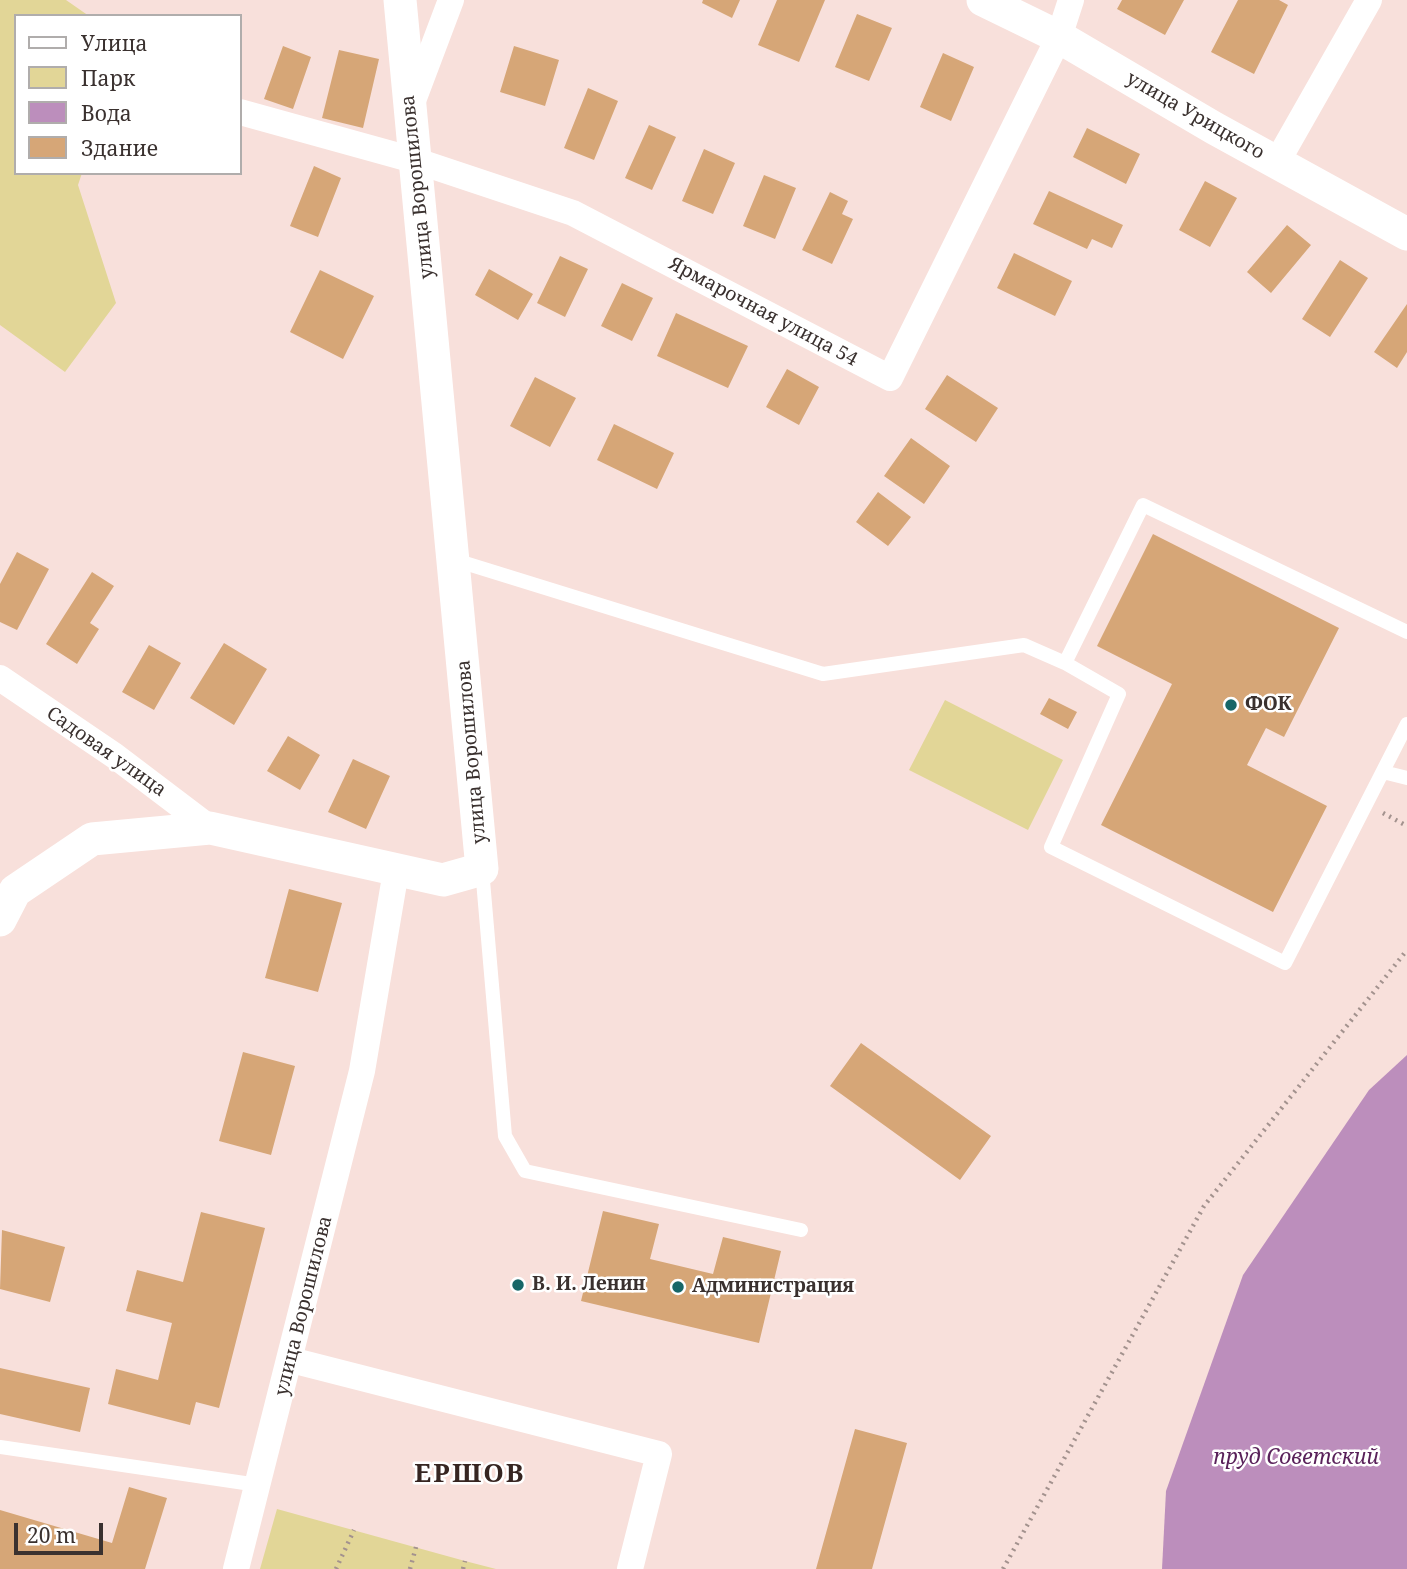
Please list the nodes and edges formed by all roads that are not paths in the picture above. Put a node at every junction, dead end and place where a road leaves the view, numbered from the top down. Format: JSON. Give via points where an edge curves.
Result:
{"nodes":[{"id":1,"x":400,"y":0,"type":"edge"},
{"id":2,"x":451,"y":0,"type":"edge"},
{"id":3,"x":983,"y":0,"type":"edge"},
{"id":4,"x":1072,"y":0,"type":"edge"},
{"id":5,"x":1369,"y":0,"type":"edge"},
{"id":6,"x":1059,"y":37,"type":"junction"},
{"id":7,"x":410,"y":109,"type":"junction"},
{"id":8,"x":242,"y":113,"type":"edge"},
{"id":9,"x":417,"y":161,"type":"junction"},
{"id":10,"x":1277,"y":162,"type":"junction"},
{"id":11,"x":1407,"y":234,"type":"edge"},
{"id":12,"x":455,"y":560,"type":"junction"},
{"id":13,"x":1407,"y":632,"type":"edge"},
{"id":14,"x":1065,"y":663,"type":"junction"},
{"id":15,"x":0,"y":678,"type":"edge"},
{"id":16,"x":1407,"y":724,"type":"edge"},
{"id":17,"x":1383,"y":772,"type":"junction"},
{"id":18,"x":1407,"y":778,"type":"edge"},
{"id":19,"x":210,"y":828,"type":"junction"},
{"id":20,"x":482,"y":869,"type":"junction"},
{"id":21,"x":396,"y":871,"type":"junction"},
{"id":22,"x":0,"y":920,"type":"edge"},
{"id":23,"x":801,"y":1230,"type":"dead end"},
{"id":24,"x":291,"y":1360,"type":"junction"},
{"id":25,"x":0,"y":1447,"type":"edge"},
{"id":26,"x":258,"y":1485,"type":"junction"},
{"id":27,"x":236,"y":1569,"type":"edge"},
{"id":28,"x":630,"y":1569,"type":"edge"}],
"edges":[{"from":1,"to":7,"type":"street","name":"улица Ворошилова"},
{"from":2,"to":7,"type":"street"},
{"from":3,"to":6,"type":"street","name":"улица Урицкого"},
{"from":4,"to":6,"type":"street","name":"Ярмарочная улица 54"},
{"from":5,"to":10,"type":"street"},
{"from":6,"to":9,"type":"street","name":"Ярмарочная улица 54","via":[[890,378],[573,213]]},
{"from":6,"to":10,"type":"street","name":"улица Урицкого"},
{"from":7,"to":9,"type":"street","name":"улица Ворошилова"},
{"from":8,"to":9,"type":"street","name":"Ярмарочная улица 54"},
{"from":9,"to":12,"type":"street","name":"улица Ворошилова"},
{"from":10,"to":11,"type":"street","name":"улица Урицкого"},
{"from":12,"to":14,"type":"lane","via":[[823,674],[1024,645]]},
{"from":12,"to":20,"type":"street","name":"улица Ворошилова"},
{"from":13,"to":14,"type":"lane","via":[[1143,505]]},
{"from":14,"to":17,"type":"lane","via":[[1119,694],[1051,847],[1285,963]]},
{"from":15,"to":19,"type":"street","name":"Садовая улица"},
{"from":16,"to":17,"type":"lane"},
{"from":17,"to":18,"type":"lane"},
{"from":19,"to":21,"type":"street"},
{"from":19,"to":22,"type":"street","via":[[92,839],[15,891]]},
{"from":20,"to":21,"type":"street","name":"улица Ворошилова","via":[[443,880]]},
{"from":20,"to":23,"type":"lane","via":[[505,1136],[525,1171]]},
{"from":21,"to":24,"type":"street","name":"улица Ворошилова","via":[[362,1071]]},
{"from":24,"to":26,"type":"street","name":"улица Ворошилова"},
{"from":24,"to":28,"type":"street","via":[[659,1454]]},
{"from":25,"to":26,"type":"lane"},
{"from":26,"to":27,"type":"street","name":"улица Ворошилова"}]}
